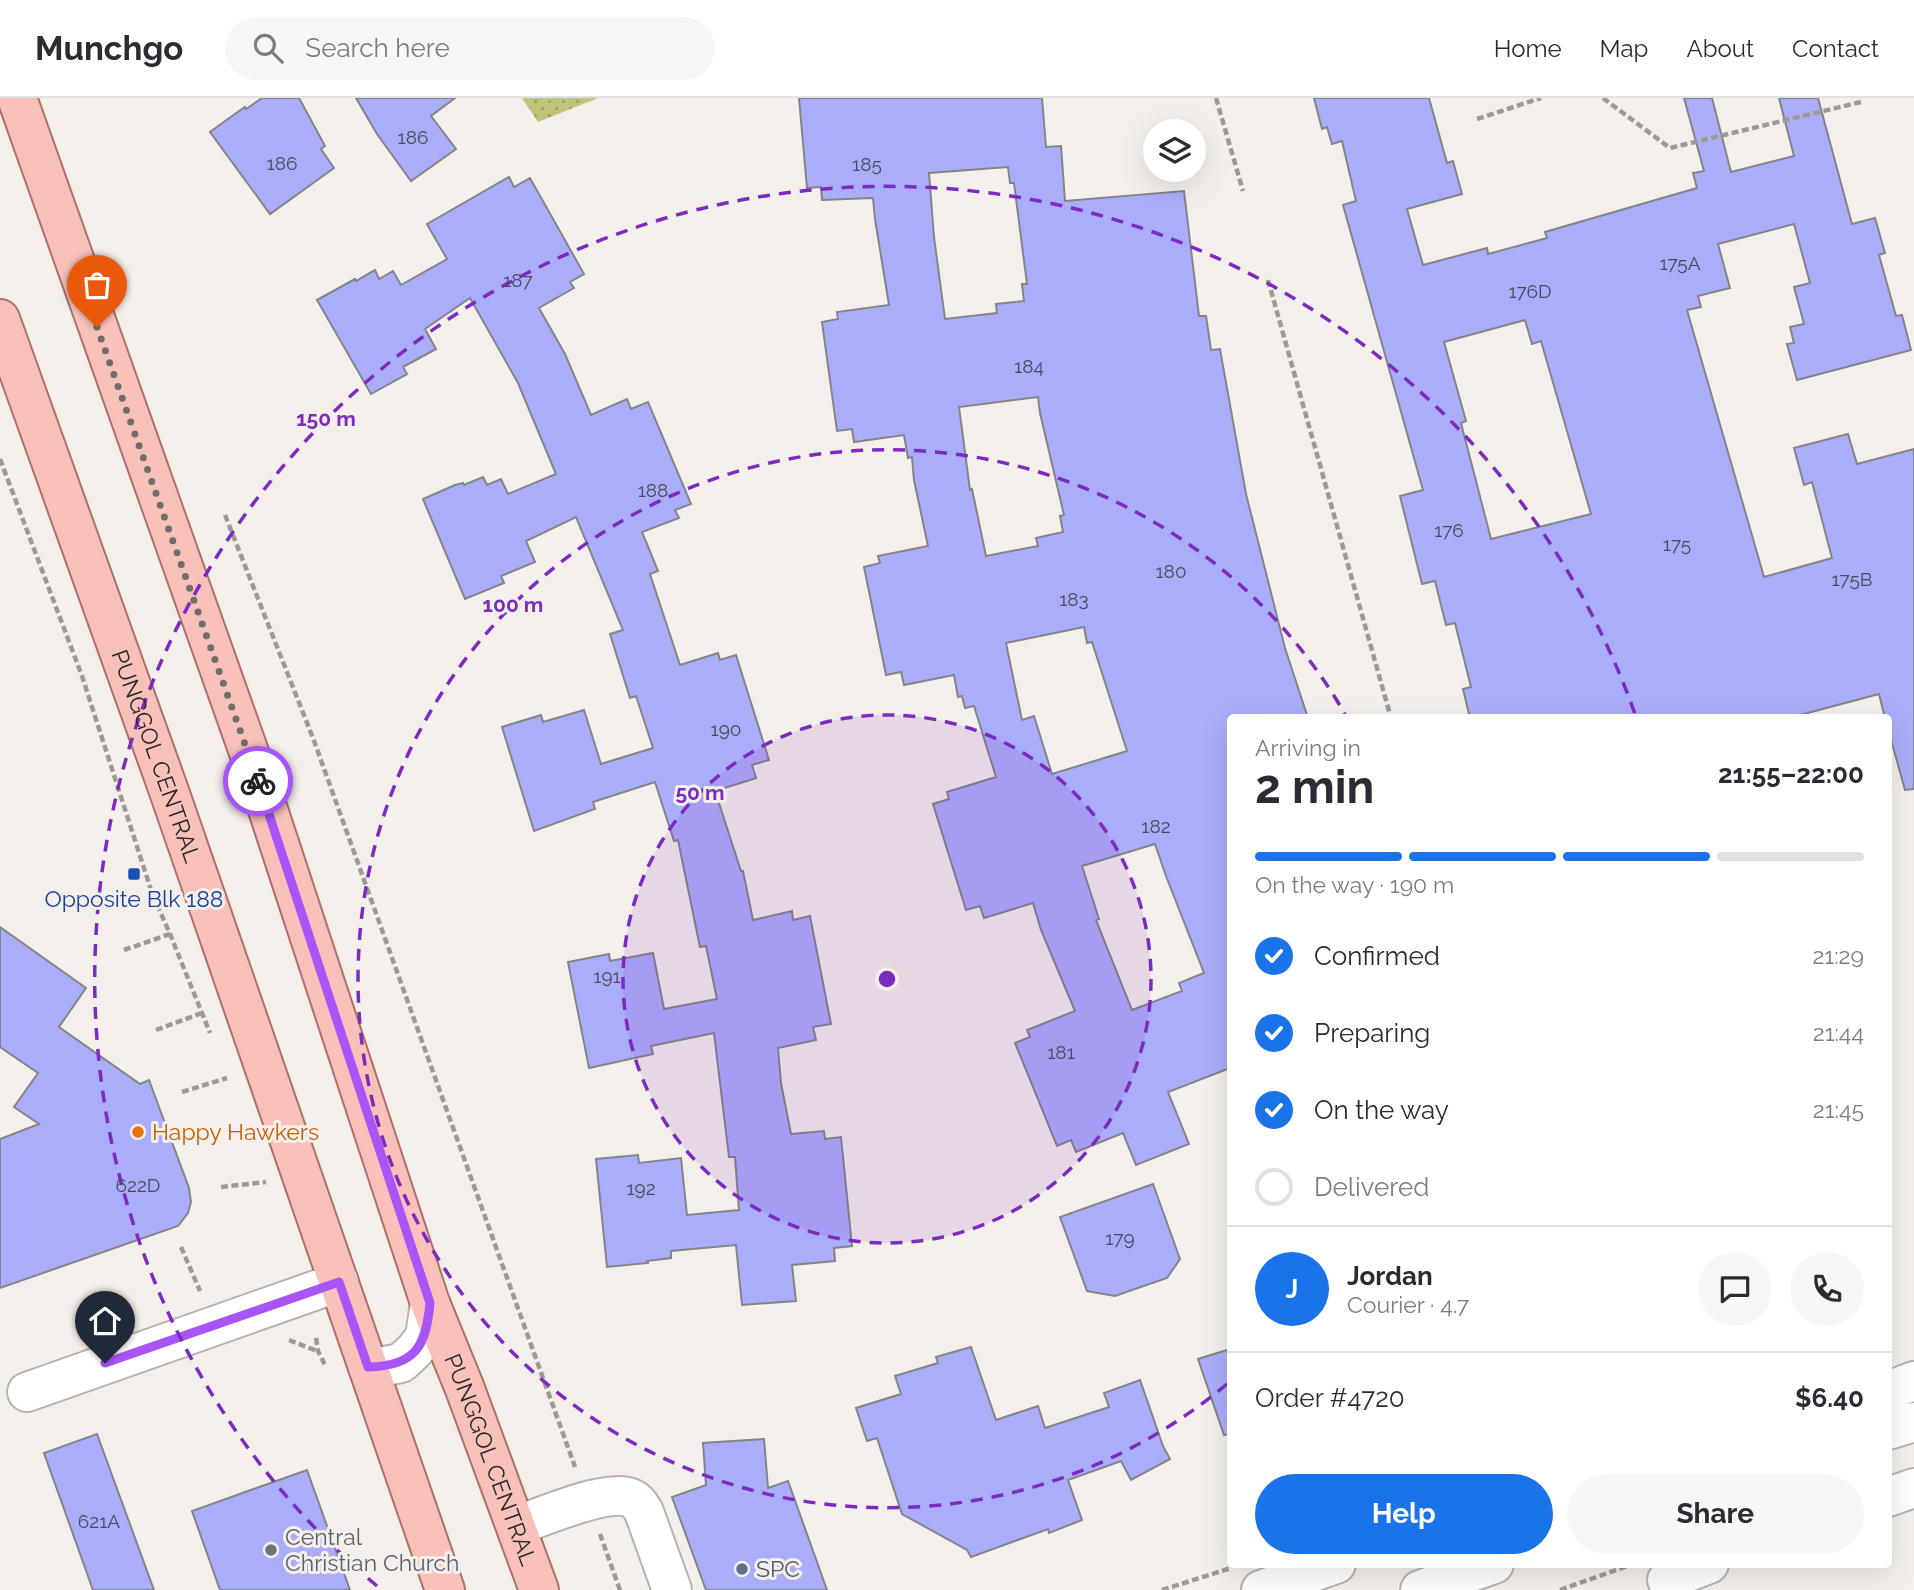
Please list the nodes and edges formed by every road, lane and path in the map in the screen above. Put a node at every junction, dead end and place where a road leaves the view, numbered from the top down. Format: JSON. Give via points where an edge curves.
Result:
{"nodes":[{"id":1,"x":17,"y":98,"type":"edge"},
{"id":2,"x":1216,"y":98,"type":"edge"},
{"id":3,"x":1541,"y":98,"type":"edge"},
{"id":4,"x":1603,"y":98,"type":"edge"},
{"id":5,"x":1861,"y":102,"type":"dead end"},
{"id":6,"x":1477,"y":118,"type":"dead end"},
{"id":7,"x":1243,"y":191,"type":"dead end"},
{"id":8,"x":1268,"y":280,"type":"dead end"},
{"id":9,"x":0,"y":319,"type":"edge"},
{"id":10,"x":0,"y":459,"type":"edge"},
{"id":11,"x":225,"y":515,"type":"dead end"},
{"id":12,"x":1390,"y":714,"type":"edge"},
{"id":13,"x":170,"y":934,"type":"junction"},
{"id":14,"x":124,"y":950,"type":"dead end"},
{"id":15,"x":202,"y":1013,"type":"junction"},
{"id":16,"x":156,"y":1030,"type":"dead end"},
{"id":17,"x":212,"y":1039,"type":"dead end"},
{"id":18,"x":228,"y":1078,"type":"dead end"},
{"id":19,"x":182,"y":1092,"type":"dead end"},
{"id":20,"x":267,"y":1182,"type":"dead end"},
{"id":21,"x":221,"y":1188,"type":"dead end"},
{"id":22,"x":181,"y":1247,"type":"dead end"},
{"id":23,"x":339,"y":1282,"type":"junction"},
{"id":24,"x":203,"y":1298,"type":"dead end"},
{"id":25,"x":430,"y":1303,"type":"junction"},
{"id":26,"x":368,"y":1367,"type":"junction"},
{"id":27,"x":1914,"y":1381,"type":"edge"},
{"id":28,"x":1892,"y":1389,"type":"edge"},
{"id":29,"x":27,"y":1392,"type":"dead end"},
{"id":30,"x":1914,"y":1422,"type":"edge"},
{"id":31,"x":1892,"y":1429,"type":"edge"},
{"id":32,"x":1914,"y":1488,"type":"edge"},
{"id":33,"x":1892,"y":1496,"type":"edge"},
{"id":34,"x":587,"y":1501,"type":"junction"},
{"id":35,"x":516,"y":1526,"type":"junction"},
{"id":36,"x":1228,"y":1568,"type":"edge"},
{"id":37,"x":1324,"y":1568,"type":"edge"},
{"id":38,"x":1483,"y":1568,"type":"edge"},
{"id":39,"x":1622,"y":1568,"type":"edge"},
{"id":40,"x":1697,"y":1568,"type":"edge"},
{"id":41,"x":1667,"y":1578,"type":"edge"},
{"id":42,"x":445,"y":1590,"type":"edge"},
{"id":43,"x":540,"y":1590,"type":"edge"},
{"id":44,"x":620,"y":1590,"type":"edge"},
{"id":45,"x":672,"y":1590,"type":"edge"},
{"id":46,"x":1162,"y":1590,"type":"edge"},
{"id":47,"x":1261,"y":1590,"type":"edge"},
{"id":48,"x":1420,"y":1590,"type":"edge"},
{"id":49,"x":1560,"y":1590,"type":"edge"}],
"edges":[{"from":1,"to":25,"type":"main road","name":"PUNGGOL CENTRAL","via":[[251,758]]},
{"from":2,"to":7,"type":"path"},
{"from":3,"to":6,"type":"path"},
{"from":4,"to":5,"type":"path","via":[[1670,148]]},
{"from":8,"to":12,"type":"path"},
{"from":9,"to":23,"type":"main road","name":"PUNGGOL CENTRAL"},
{"from":10,"to":13,"type":"path","via":[[82,676],[152,893]]},
{"from":11,"to":34,"type":"path","via":[[317,751]]},
{"from":13,"to":14,"type":"path"},
{"from":13,"to":15,"type":"path"},
{"from":15,"to":16,"type":"path"},
{"from":15,"to":17,"type":"path"},
{"from":18,"to":19,"type":"path"},
{"from":20,"to":21,"type":"path"},
{"from":22,"to":24,"type":"path"},
{"from":23,"to":26,"type":"main road","name":"PUNGGOL CENTRAL"},
{"from":23,"to":29,"type":"street"},
{"from":25,"to":26,"type":"street","via":[[425,1337],[414,1352],[401,1363]]},
{"from":25,"to":35,"type":"main road","name":"PUNGGOL CENTRAL"},
{"from":26,"to":42,"type":"main road","name":"PUNGGOL CENTRAL"},
{"from":27,"to":28,"type":"street"},
{"from":30,"to":31,"type":"street"},
{"from":32,"to":33,"type":"street"},
{"from":34,"to":35,"type":"street"},
{"from":34,"to":44,"type":"path"},
{"from":34,"to":45,"type":"street","via":[[626,1497],[637,1501]]},
{"from":35,"to":43,"type":"main road","name":"PUNGGOL CENTRAL"},
{"from":36,"to":46,"type":"path"},
{"from":37,"to":47,"type":"street"},
{"from":38,"to":48,"type":"street"},
{"from":39,"to":49,"type":"path"},
{"from":40,"to":41,"type":"street"}]}
